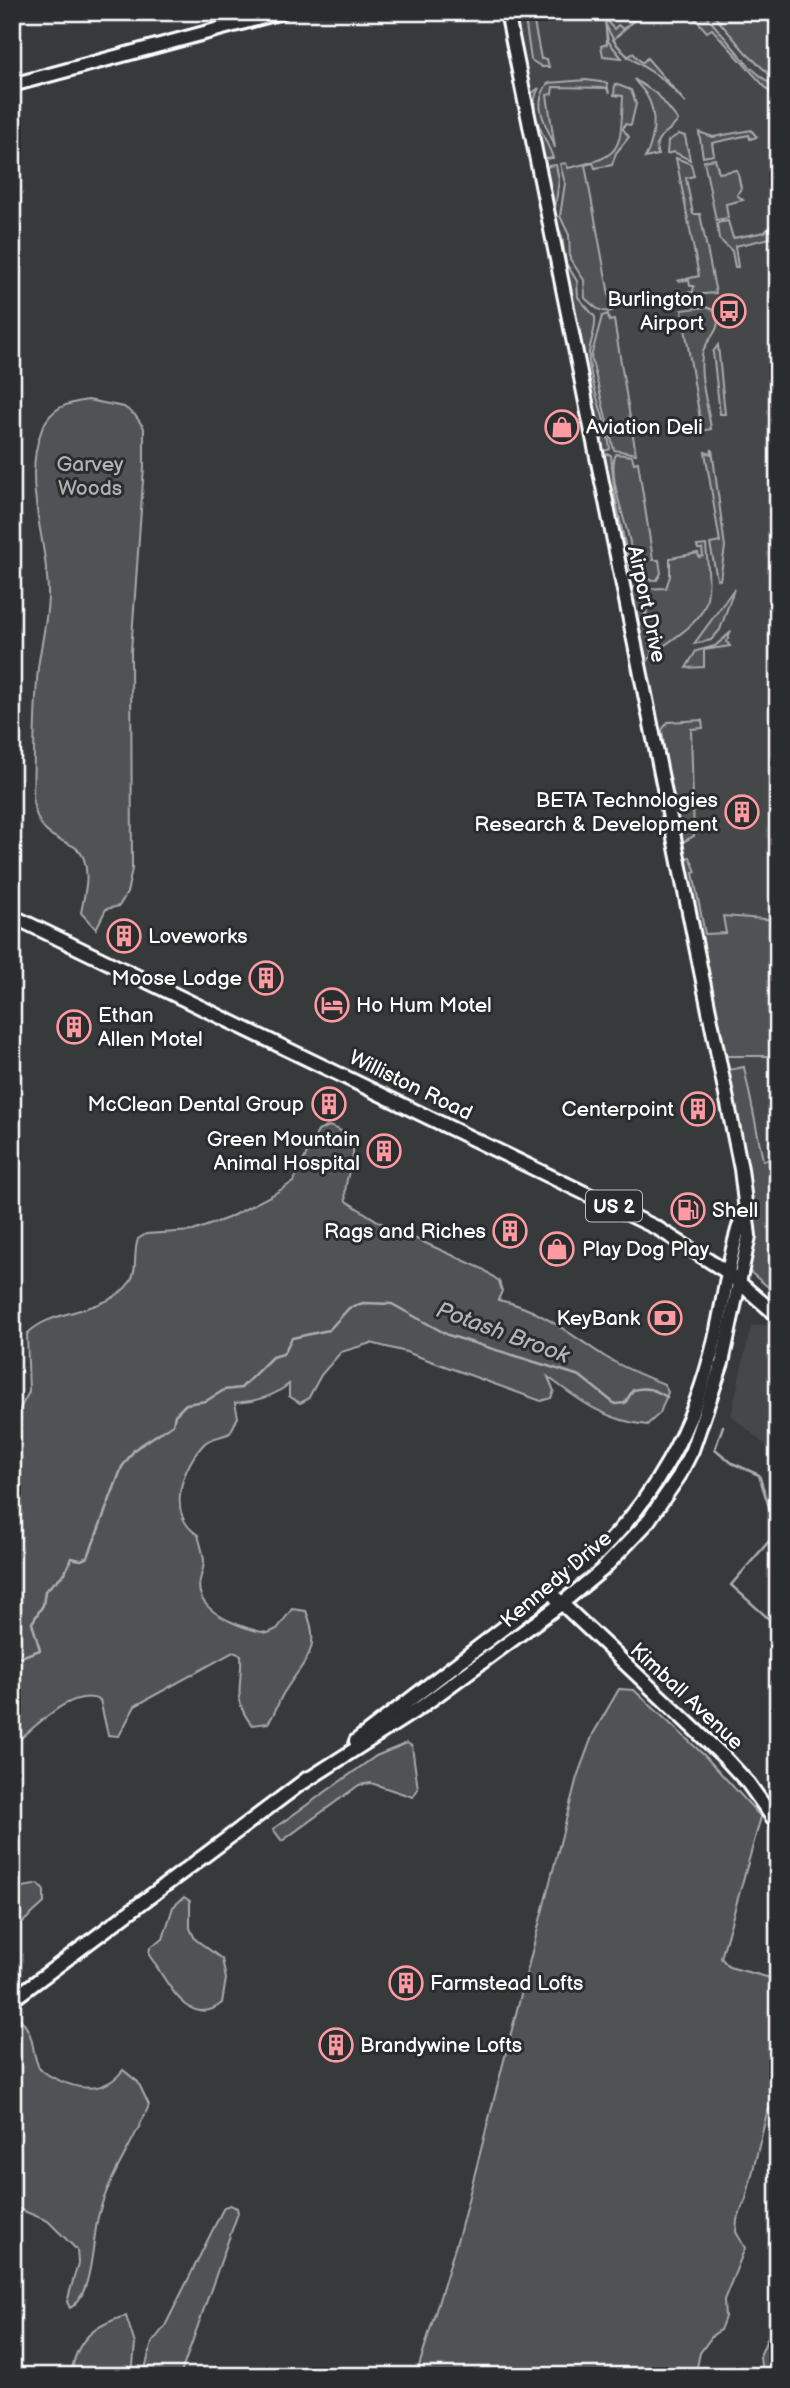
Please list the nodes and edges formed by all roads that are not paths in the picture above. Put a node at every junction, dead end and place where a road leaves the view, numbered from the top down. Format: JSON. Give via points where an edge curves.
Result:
{"nodes":[{"id":1,"x":282,"y":12,"type":"edge"},
{"id":2,"x":507,"y":12,"type":"edge"},
{"id":3,"x":12,"y":85,"type":"edge"},
{"id":4,"x":12,"y":916,"type":"edge"},
{"id":5,"x":747,"y":1205,"type":"junction"},
{"id":6,"x":727,"y":1272,"type":"junction"},
{"id":7,"x":738,"y":1282,"type":"junction"},
{"id":8,"x":778,"y":1316,"type":"edge"},
{"id":9,"x":707,"y":1370,"type":"junction"},
{"id":10,"x":715,"y":1386,"type":"junction"},
{"id":11,"x":551,"y":1592,"type":"junction"},
{"id":12,"x":561,"y":1604,"type":"junction"},
{"id":13,"x":304,"y":1782,"type":"junction"},
{"id":14,"x":778,"y":1825,"type":"edge"},
{"id":15,"x":12,"y":2000,"type":"edge"}],
"edges":[{"from":1,"to":3,"type":"main road"},
{"from":2,"to":5,"type":"main road","name":"Airport Drive"},
{"from":4,"to":6,"type":"main road","name":"Williston Road","number":"US 2","via":[[606,1202],[675,1237]]},
{"from":5,"to":6,"type":"main road","name":"Airport Drive"},
{"from":5,"to":7,"type":"main road","name":"Airport Drive","via":[[749,1236]]},
{"from":6,"to":7,"type":"main road","name":"Williston Road","number":"US 2"},
{"from":6,"to":9,"type":"main road","name":"Kennedy Drive"},
{"from":7,"to":8,"type":"main road","name":"Williston Road","number":"US 2"},
{"from":7,"to":10,"type":"main road","name":"Kennedy Drive"},
{"from":9,"to":10,"type":"main road"},
{"from":9,"to":11,"type":"main road","name":"Kennedy Drive","via":[[690,1422],[652,1490],[606,1546]]},
{"from":10,"to":12,"type":"main road","name":"Kennedy Drive","via":[[704,1423],[679,1476],[646,1524]]},
{"from":11,"to":12,"type":"main road","name":"Kimball Avenue"},
{"from":11,"to":13,"type":"main road","name":"Kennedy Drive"},
{"from":12,"to":13,"type":"main road","name":"Kennedy Drive","via":[[421,1707]]},
{"from":12,"to":14,"type":"main road","name":"Kimball Avenue","via":[[725,1758]]},
{"from":13,"to":15,"type":"main road","name":"Kennedy Drive"}]}
